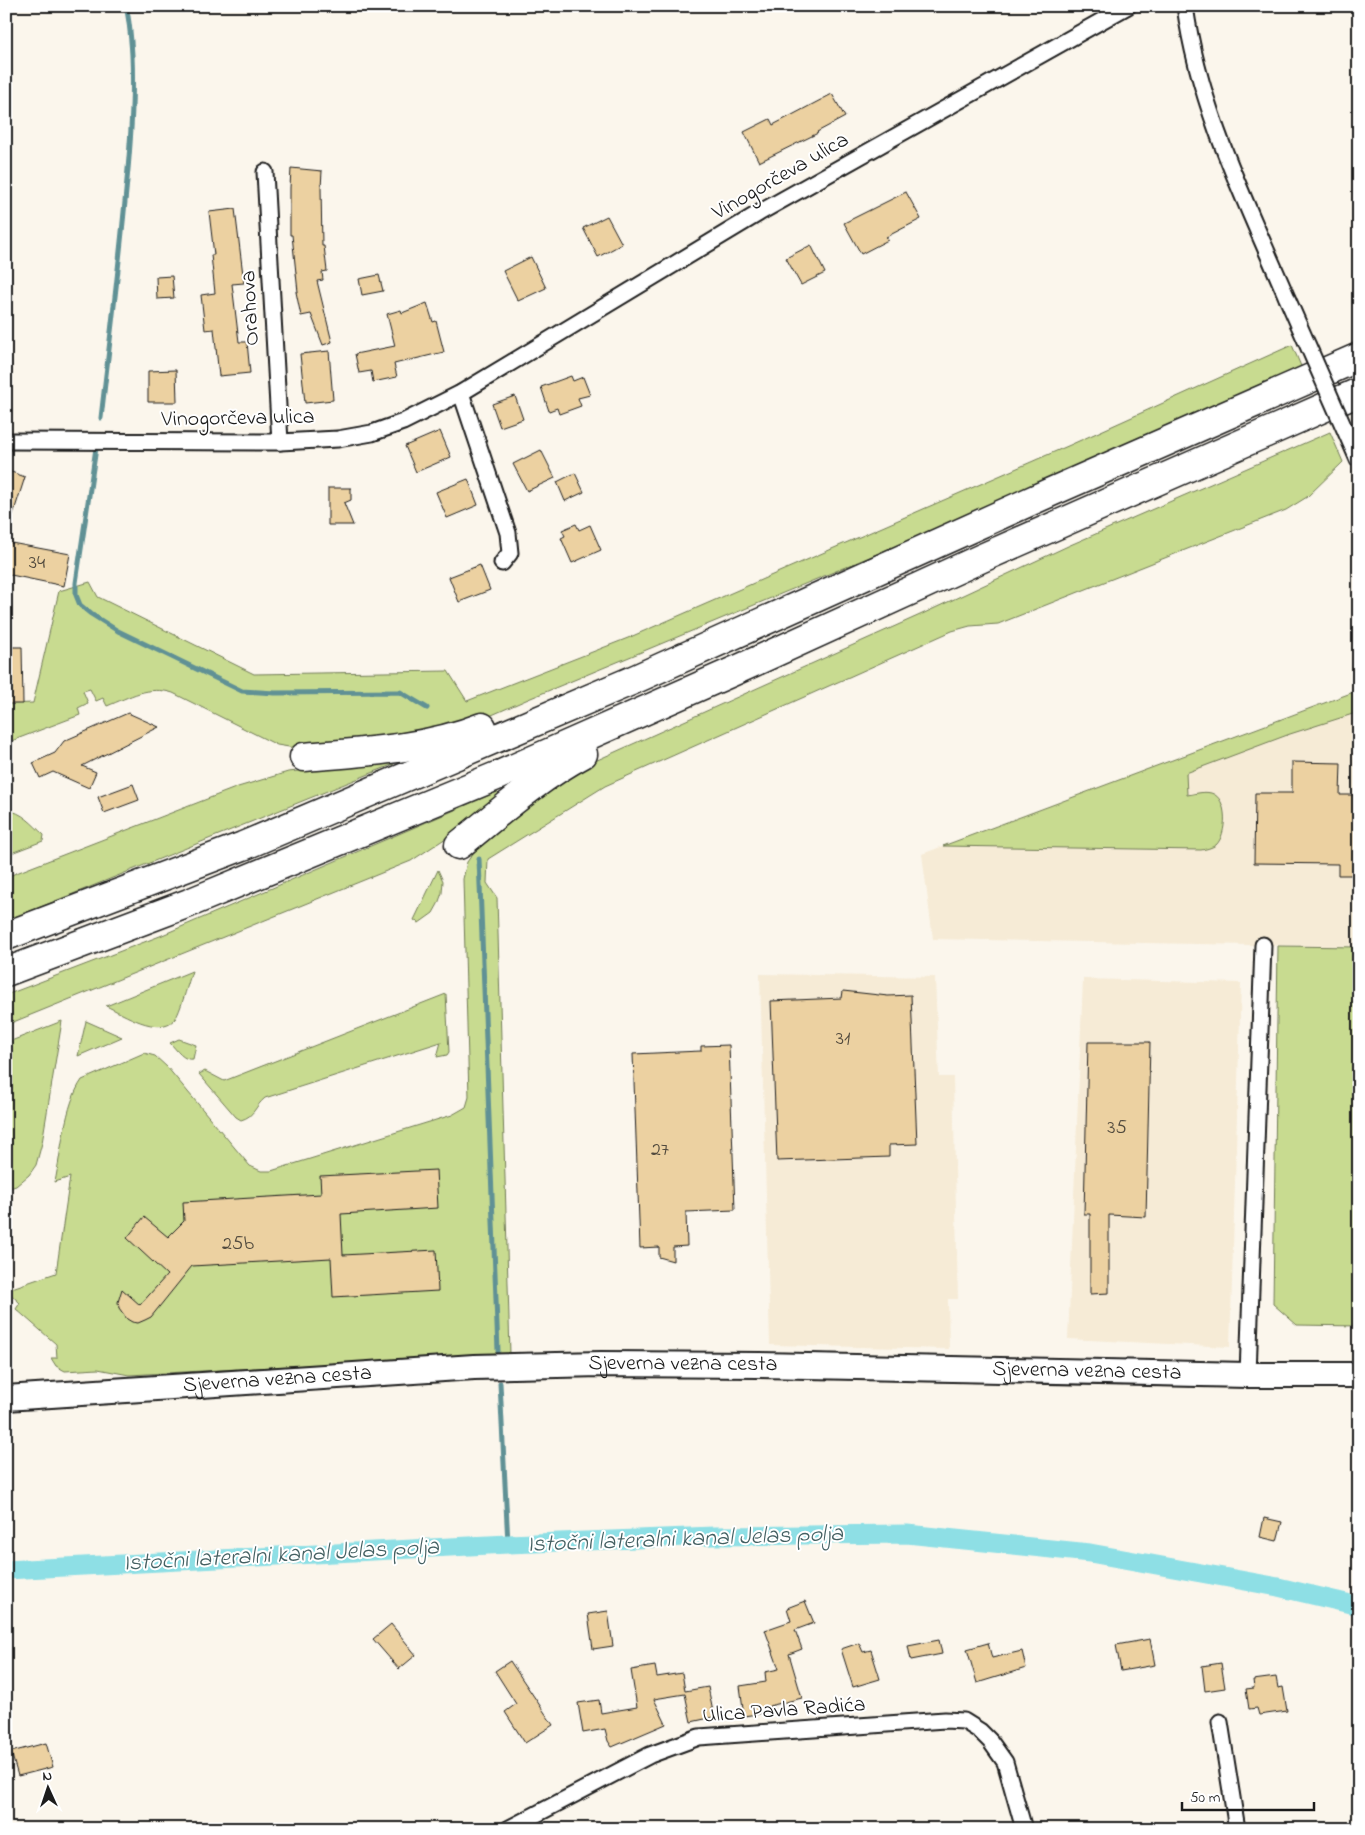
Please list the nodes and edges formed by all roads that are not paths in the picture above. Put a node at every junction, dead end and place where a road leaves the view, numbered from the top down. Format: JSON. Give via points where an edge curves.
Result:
{"nodes":[{"id":1,"x":1128,"y":6,"type":"edge"},
{"id":2,"x":1185,"y":6,"type":"edge"},
{"id":3,"x":265,"y":172,"type":"dead end"},
{"id":4,"x":1359,"y":357,"type":"edge"},
{"id":5,"x":1359,"y":392,"type":"edge"},
{"id":6,"x":460,"y":394,"type":"junction"},
{"id":7,"x":6,"y":441,"type":"edge"},
{"id":8,"x":280,"y":442,"type":"junction"},
{"id":9,"x":1359,"y":462,"type":"edge"},
{"id":10,"x":502,"y":563,"type":"dead end"},
{"id":11,"x":741,"y":668,"type":"junction"},
{"id":12,"x":631,"y":681,"type":"junction"},
{"id":13,"x":304,"y":758,"type":"dead end"},
{"id":14,"x":459,"y":845,"type":"dead end"},
{"id":15,"x":6,"y":936,"type":"edge"},
{"id":16,"x":1263,"y":945,"type":"dead end"},
{"id":17,"x":6,"y":972,"type":"edge"},
{"id":18,"x":1248,"y":1375,"type":"junction"},
{"id":19,"x":1359,"y":1375,"type":"edge"},
{"id":20,"x":6,"y":1398,"type":"edge"},
{"id":21,"x":1220,"y":1722,"type":"dead end"},
{"id":22,"x":508,"y":1829,"type":"edge"},
{"id":23,"x":1024,"y":1829,"type":"edge"},
{"id":24,"x":1237,"y":1829,"type":"edge"}],
"edges":[{"from":1,"to":6,"type":"street","name":"Vinogorčeva ulica","via":[[760,213]]},
{"from":2,"to":9,"type":"street","bridge":true,"via":[[1195,61],[1226,153]]},
{"from":3,"to":8,"type":"street","name":"Orahova"},
{"from":4,"to":12,"type":"highway"},
{"from":5,"to":11,"type":"highway"},
{"from":6,"to":8,"type":"street","name":"Vinogorčeva ulica","via":[[403,422],[372,433]]},
{"from":6,"to":10,"type":"street","via":[[508,534],[510,553]]},
{"from":7,"to":8,"type":"street","name":"Vinogorčeva ulica"},
{"from":11,"to":14,"type":"highway","via":[[732,679],[701,701],[564,764]]},
{"from":11,"to":17,"type":"highway","via":[[499,775],[189,903]]},
{"from":12,"to":13,"type":"highway","via":[[611,681],[567,692],[472,731],[428,743]]},
{"from":12,"to":15,"type":"highway","via":[[243,846]]},
{"from":16,"to":18,"type":"street"},
{"from":18,"to":19,"type":"main road","name":"Sjeverna vezna cesta"},
{"from":18,"to":20,"type":"main road","name":"Sjeverna vezna cesta","via":[[760,1364],[601,1364],[464,1368]]},
{"from":21,"to":24,"type":"street"},
{"from":22,"to":23,"type":"street","name":"Ulica Pavla Radića","via":[[650,1755],[699,1737],[946,1720],[964,1721],[990,1741],[1005,1762]]}]}
